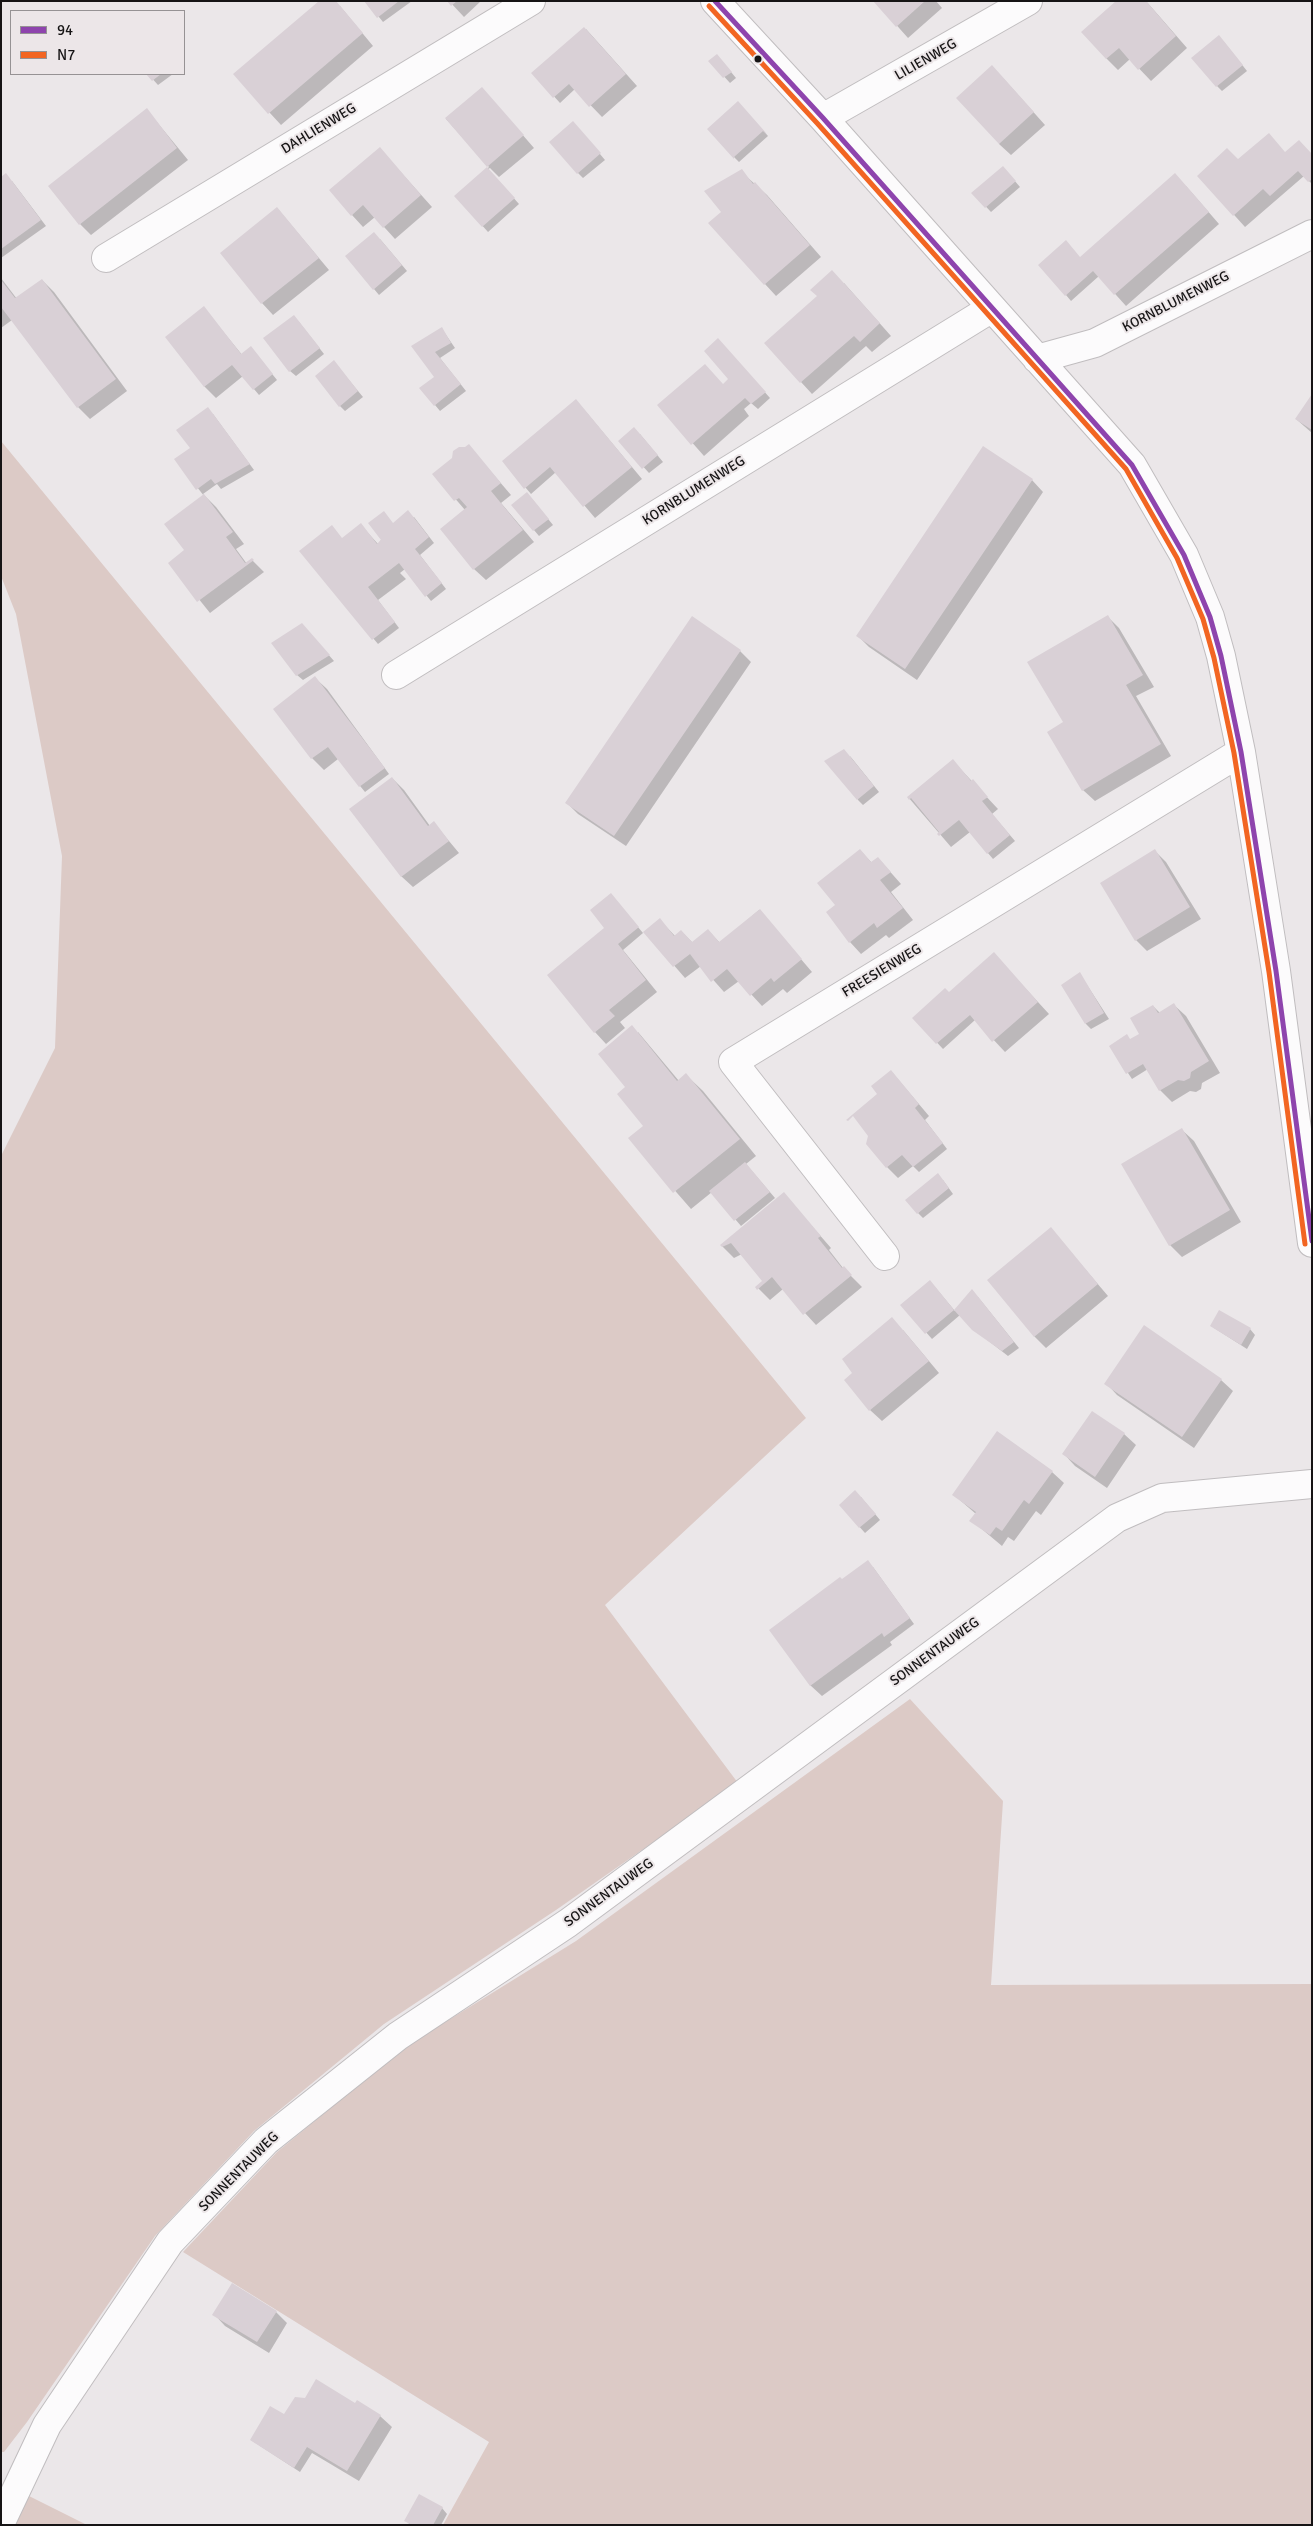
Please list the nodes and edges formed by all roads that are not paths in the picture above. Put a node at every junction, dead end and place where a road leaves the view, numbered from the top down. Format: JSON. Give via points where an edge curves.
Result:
{"nodes":[{"id":1,"x":531,"y":1,"type":"edge"},
{"id":2,"x":715,"y":1,"type":"edge"},
{"id":3,"x":1028,"y":1,"type":"edge"},
{"id":4,"x":824,"y":118,"type":"junction"},
{"id":5,"x":1312,"y":234,"type":"edge"},
{"id":6,"x":106,"y":258,"type":"dead end"},
{"id":7,"x":992,"y":308,"type":"junction"},
{"id":8,"x":1037,"y":359,"type":"junction"},
{"id":9,"x":396,"y":675,"type":"dead end"},
{"id":10,"x":1241,"y":752,"type":"junction"},
{"id":11,"x":1312,"y":1243,"type":"edge"},
{"id":12,"x":886,"y":1256,"type":"dead end"},
{"id":13,"x":1312,"y":1484,"type":"edge"},
{"id":14,"x":13,"y":2470,"type":"edge"},
{"id":15,"x":1,"y":2522,"type":"edge"}],
"edges":[{"from":1,"to":6,"type":"street","name":"DAHLIENWEG"},
{"from":2,"to":4,"type":"street"},
{"from":3,"to":4,"type":"street","name":"LILIENWEG"},
{"from":4,"to":7,"type":"street"},
{"from":5,"to":8,"type":"street","name":"KORNBLUMENWEG","via":[[1095,343]]},
{"from":7,"to":8,"type":"street"},
{"from":7,"to":9,"type":"street","name":"KORNBLUMENWEG"},
{"from":8,"to":10,"type":"street","via":[[1132,465],[1184,555],[1210,617]]},
{"from":10,"to":11,"type":"street","via":[[1276,971]]},
{"from":10,"to":12,"type":"street","name":"FREESIENWEG","via":[[733,1062]]},
{"from":13,"to":14,"type":"street","name":"SONNENTAUWEG","via":[[1162,1498],[1117,1518],[568,1924],[398,2036],[266,2142],[170,2242]]},
{"from":14,"to":15,"type":"street","name":"SONNENTAUWEG"}]}
